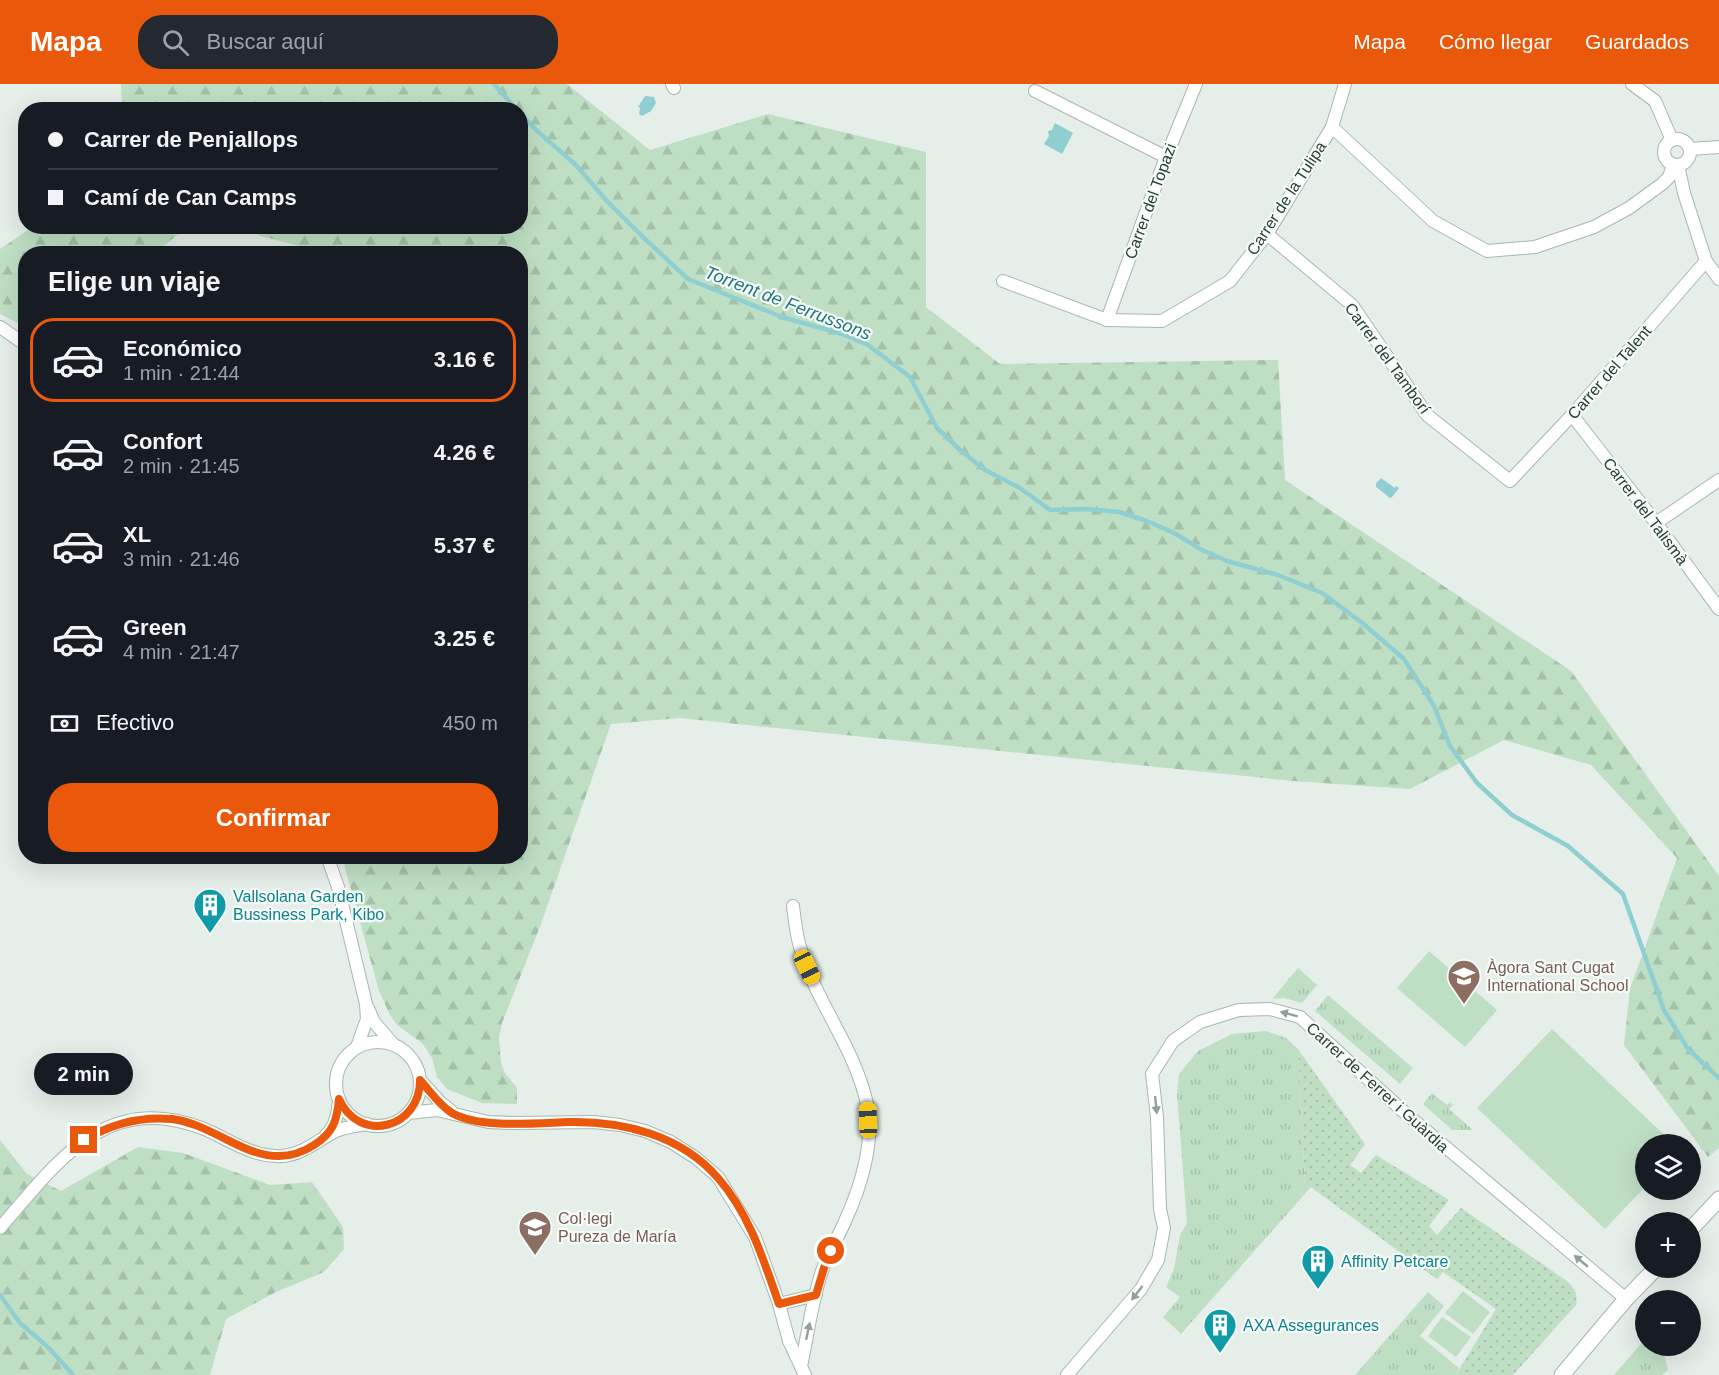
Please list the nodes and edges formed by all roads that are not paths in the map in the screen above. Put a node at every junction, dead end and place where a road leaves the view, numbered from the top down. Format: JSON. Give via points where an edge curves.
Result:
{"nodes":[{"id":1,"x":1196,"y":84,"type":"edge"},
{"id":2,"x":1345,"y":84,"type":"edge"},
{"id":3,"x":1632,"y":84,"type":"edge"},
{"id":4,"x":1035,"y":91,"type":"dead end"},
{"id":5,"x":1332,"y":127,"type":"junction"},
{"id":6,"x":1672,"y":140,"type":"junction"},
{"id":7,"x":1719,"y":147,"type":"edge"},
{"id":8,"x":1690,"y":149,"type":"junction"},
{"id":9,"x":1166,"y":157,"type":"junction"},
{"id":10,"x":1676,"y":165,"type":"junction"},
{"id":11,"x":1267,"y":234,"type":"junction"},
{"id":12,"x":1706,"y":261,"type":"junction"},
{"id":13,"x":1719,"y":279,"type":"edge"},
{"id":14,"x":1003,"y":281,"type":"dead end"},
{"id":15,"x":1107,"y":320,"type":"junction"},
{"id":16,"x":0,"y":327,"type":"edge"},
{"id":17,"x":18,"y":339,"type":"edge"},
{"id":18,"x":1572,"y":415,"type":"junction"},
{"id":19,"x":1719,"y":480,"type":"edge"},
{"id":20,"x":1510,"y":481,"type":"joint"},
{"id":21,"x":1656,"y":523,"type":"junction"},
{"id":22,"x":1719,"y":609,"type":"edge"},
{"id":23,"x":330,"y":864,"type":"edge"},
{"id":24,"x":793,"y":906,"type":"dead end"},
{"id":25,"x":366,"y":1004,"type":"junction"},
{"id":26,"x":393,"y":1044,"type":"junction"},
{"id":27,"x":357,"y":1047,"type":"junction"},
{"id":28,"x":420,"y":1080,"type":"junction"},
{"id":29,"x":339,"y":1099,"type":"junction"},
{"id":30,"x":408,"y":1113,"type":"junction"},
{"id":31,"x":453,"y":1113,"type":"junction"},
{"id":32,"x":367,"y":1124,"type":"junction"},
{"id":33,"x":324,"y":1138,"type":"junction"},
{"id":34,"x":1719,"y":1199,"type":"edge"},
{"id":35,"x":1701,"y":1218,"type":"edge"},
{"id":36,"x":0,"y":1228,"type":"edge"},
{"id":37,"x":1646,"y":1278,"type":"edge"},
{"id":38,"x":816,"y":1295,"type":"junction"},
{"id":39,"x":1626,"y":1299,"type":"junction"},
{"id":40,"x":779,"y":1304,"type":"junction"},
{"id":41,"x":803,"y":1370,"type":"edge"},
{"id":42,"x":1067,"y":1375,"type":"edge"},
{"id":43,"x":1562,"y":1375,"type":"edge"}],
"edges":[{"from":1,"to":9,"type":"street","name":"Carrer del Topazi"},
{"from":2,"to":5,"type":"street","name":"Carrer de la Tulipa"},
{"from":3,"to":6,"type":"street","via":[[1655,100]]},
{"from":4,"to":9,"type":"street"},
{"from":5,"to":10,"type":"street","via":[[1433,221],[1487,251],[1535,247],[1594,227],[1662,184]]},
{"from":5,"to":11,"type":"street","name":"Carrer de la Tulipa"},
{"from":6,"to":8,"type":"street","via":[[1682,140]]},
{"from":6,"to":10,"type":"street","via":[[1664,152],[1666,159]]},
{"from":7,"to":8,"type":"street"},
{"from":8,"to":10,"type":"street","via":[[1689,158]]},
{"from":9,"to":15,"type":"street","name":"Carrer del Topazi"},
{"from":10,"to":12,"type":"street"},
{"from":11,"to":15,"type":"street","name":"Carrer de la Tulipa","via":[[1230,281],[1162,321]]},
{"from":11,"to":20,"type":"street","name":"Carrer del Tamborí","via":[[1352,305],[1427,415]]},
{"from":12,"to":13,"type":"street"},
{"from":12,"to":18,"type":"street","name":"Carrer del Talent"},
{"from":14,"to":15,"type":"street","name":"Carrer de la Tulipa"},
{"from":16,"to":17,"type":"street"},
{"from":18,"to":20,"type":"street","name":"Carrer del Talent"},
{"from":18,"to":21,"type":"street","name":"Carrer del Talismà"},
{"from":19,"to":21,"type":"street"},
{"from":21,"to":22,"type":"street","name":"Carrer del Talismà"},
{"from":23,"to":25,"type":"street"},
{"from":24,"to":38,"type":"street","via":[[804,959],[846,1044],[868,1107],[869,1134],[860,1180]]},
{"from":25,"to":26,"type":"street","via":[[374,1022]]},
{"from":25,"to":27,"type":"street","via":[[367,1019]]},
{"from":26,"to":27,"type":"street","via":[[377,1041]]},
{"from":26,"to":28,"type":"street","via":[[414,1060]]},
{"from":27,"to":29,"type":"street","via":[[338,1072]]},
{"from":28,"to":30,"type":"street","via":[[418,1098]]},
{"from":28,"to":31,"type":"street"},
{"from":29,"to":32,"type":"street","via":[[352,1117]]},
{"from":29,"to":33,"type":"street","via":[[332,1130]]},
{"from":30,"to":31,"type":"street"},
{"from":30,"to":32,"type":"street","via":[[389,1124]]},
{"from":31,"to":40,"type":"street","via":[[513,1124],[620,1125],[671,1142],[718,1178],[734,1201],[755,1237]]},
{"from":32,"to":33,"type":"street","via":[[346,1127]]},
{"from":33,"to":36,"type":"street","via":[[311,1147],[283,1156],[250,1151],[212,1132],[174,1120],[141,1119],[100,1130],[58,1161]]},
{"from":34,"to":35,"type":"street"},
{"from":37,"to":39,"type":"street"},
{"from":38,"to":40,"type":"street"},
{"from":41,"to":38,"type":"street","one_way":true},
{"from":39,"to":42,"type":"street","name":"Carrer de Ferrer i Guàrdia","one_way":true,"via":[[1404,1112],[1300,1017],[1270,1009],[1239,1011],[1200,1022],[1173,1041],[1152,1074],[1164,1228],[1158,1260],[1141,1289]]},
{"from":39,"to":43,"type":"street"},
{"from":40,"to":41,"type":"street","via":[[789,1341]]}]}
